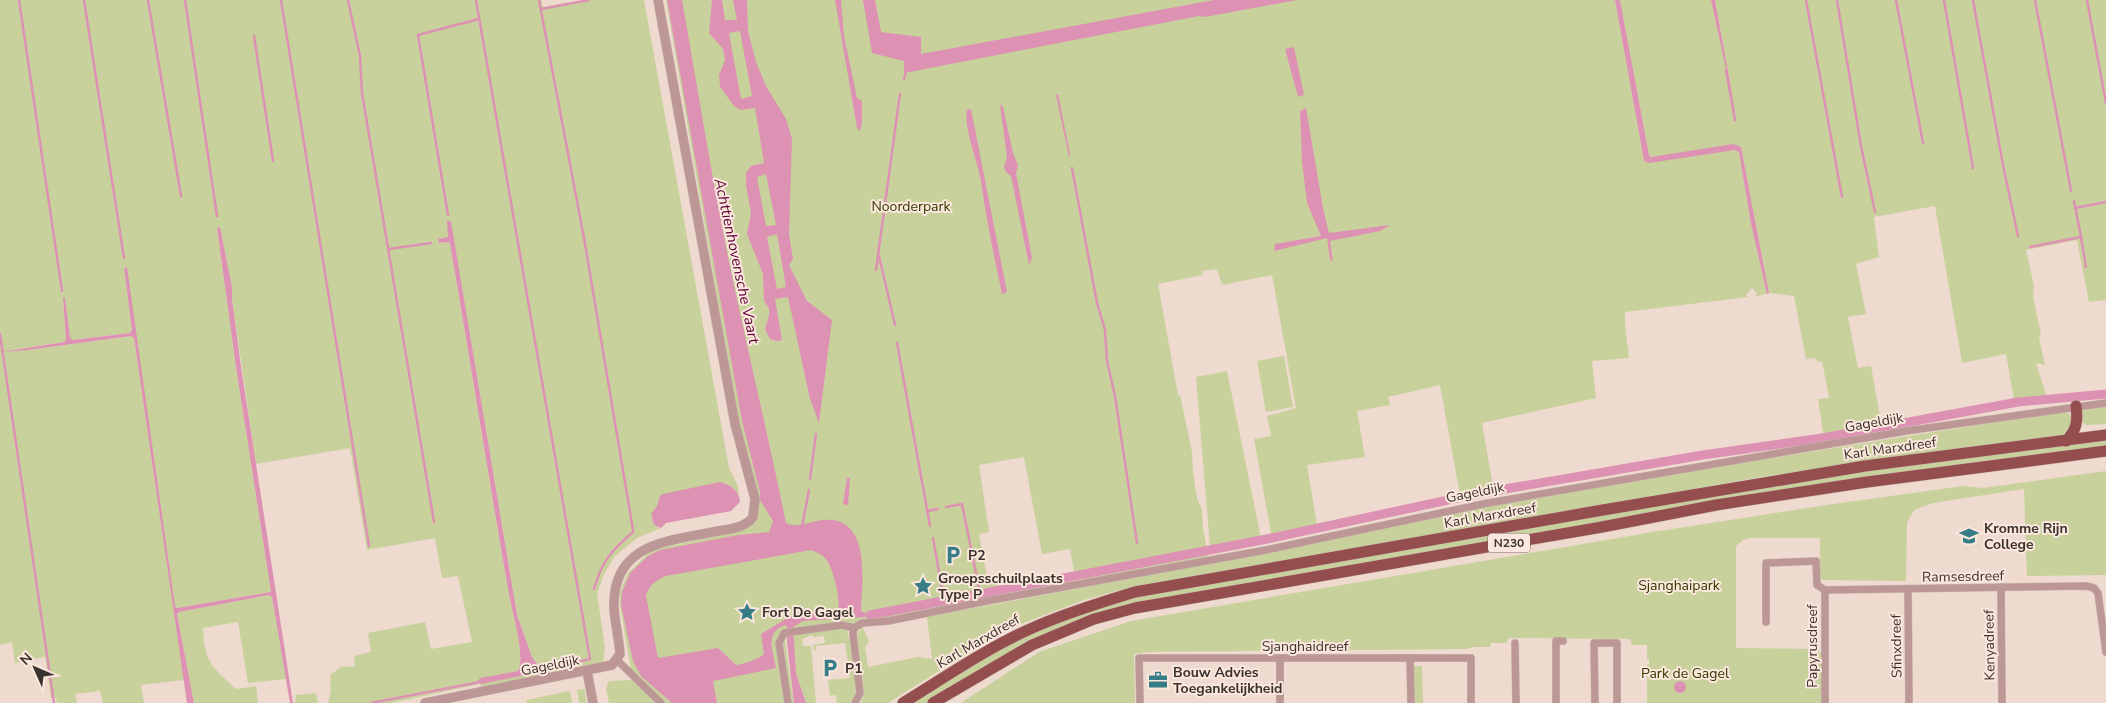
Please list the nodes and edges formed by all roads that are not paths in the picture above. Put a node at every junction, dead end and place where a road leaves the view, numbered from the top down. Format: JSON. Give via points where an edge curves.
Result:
{"nodes":[{"id":1,"x":658,"y":0,"type":"edge"},
{"id":2,"x":2106,"y":403,"type":"edge"},
{"id":3,"x":2076,"y":406,"type":"junction"},
{"id":4,"x":2078,"y":420,"type":"junction"},
{"id":5,"x":2104,"y":436,"type":"edge"},
{"id":6,"x":2066,"y":440,"type":"junction"},
{"id":7,"x":2106,"y":451,"type":"edge"},
{"id":8,"x":2001,"y":588,"type":"junction"},
{"id":9,"x":1828,"y":590,"type":"junction"},
{"id":10,"x":1908,"y":590,"type":"junction"},
{"id":11,"x":1766,"y":622,"type":"dead end"},
{"id":12,"x":854,"y":628,"type":"junction"},
{"id":13,"x":1563,"y":640,"type":"dead end"},
{"id":14,"x":1515,"y":643,"type":"dead end"},
{"id":15,"x":2106,"y":652,"type":"edge"},
{"id":16,"x":1280,"y":658,"type":"junction"},
{"id":17,"x":1410,"y":658,"type":"junction"},
{"id":18,"x":618,"y":660,"type":"junction"},
{"id":19,"x":587,"y":671,"type":"junction"},
{"id":20,"x":425,"y":703,"type":"edge"},
{"id":21,"x":593,"y":703,"type":"edge"},
{"id":22,"x":661,"y":703,"type":"edge"},
{"id":23,"x":788,"y":703,"type":"edge"},
{"id":24,"x":855,"y":703,"type":"edge"},
{"id":25,"x":903,"y":703,"type":"edge"},
{"id":26,"x":932,"y":703,"type":"edge"},
{"id":27,"x":1140,"y":703,"type":"edge"},
{"id":28,"x":1280,"y":703,"type":"edge"},
{"id":29,"x":1411,"y":703,"type":"edge"},
{"id":30,"x":1471,"y":703,"type":"edge"},
{"id":31,"x":1516,"y":703,"type":"edge"},
{"id":32,"x":1556,"y":703,"type":"edge"},
{"id":33,"x":1595,"y":703,"type":"edge"},
{"id":34,"x":1617,"y":703,"type":"edge"},
{"id":35,"x":1825,"y":703,"type":"edge"},
{"id":36,"x":1909,"y":703,"type":"edge"},
{"id":37,"x":2002,"y":703,"type":"edge"}],
"edges":[{"from":1,"to":18,"type":"street","via":[[735,424],[755,499],[750,521],[740,527],[655,544],[640,552],[621,572],[614,608]]},
{"from":2,"to":3,"type":"street","name":"Gageldijk"},
{"from":3,"to":4,"type":"highway"},
{"from":3,"to":12,"type":"street","name":"Gageldijk","via":[[1906,431],[1488,503],[1266,550],[888,621],[862,623]]},
{"from":4,"to":5,"type":"highway","via":[[2088,430]]},
{"from":4,"to":6,"type":"highway","via":[[2072,435]]},
{"from":5,"to":6,"type":"highway","name":"Karl Marxdreef","number":"N230"},
{"from":6,"to":25,"type":"highway","name":"Karl Marxdreef","number":"N230","via":[[1866,466],[1135,592],[1035,626]]},
{"from":7,"to":26,"type":"highway","number":"N230","via":[[1716,505],[1135,608],[1094,620],[1032,645]]},
{"from":8,"to":10,"type":"street","name":"Ramsesdreef"},
{"from":8,"to":15,"type":"street","name":"Ramsesdreef","via":[[2094,588],[2098,593]]},
{"from":8,"to":37,"type":"street","name":"Kenyadreef"},
{"from":9,"to":10,"type":"street","name":"Ramsesdreef"},
{"from":9,"to":11,"type":"street","name":"Papyrusdreef","via":[[1817,585],[1816,562],[1766,563]]},
{"from":9,"to":35,"type":"street","name":"Papyrusdreef"},
{"from":10,"to":36,"type":"street","name":"Sfinxdreef"},
{"from":12,"to":23,"type":"street","name":"Gageldijk","via":[[842,625],[784,633],[779,643]]},
{"from":12,"to":24,"type":"street","via":[[860,693]]},
{"from":13,"to":32,"type":"street","via":[[1556,641]]},
{"from":14,"to":31,"type":"street"},
{"from":16,"to":17,"type":"street","name":"Sjanghaidreef"},
{"from":16,"to":27,"type":"street","name":"Sjanghaidreef","via":[[1139,658]]},
{"from":16,"to":28,"type":"street"},
{"from":17,"to":29,"type":"street"},
{"from":17,"to":30,"type":"street","name":"Sjanghaidreef","via":[[1471,658]]},
{"from":18,"to":19,"type":"street","name":"Gageldijk","via":[[609,667]]},
{"from":18,"to":22,"type":"street"},
{"from":19,"to":20,"type":"street","name":"Gageldijk"},
{"from":19,"to":21,"type":"street"},
{"from":33,"to":34,"type":"street","via":[[1594,643],[1618,643]]}]}
